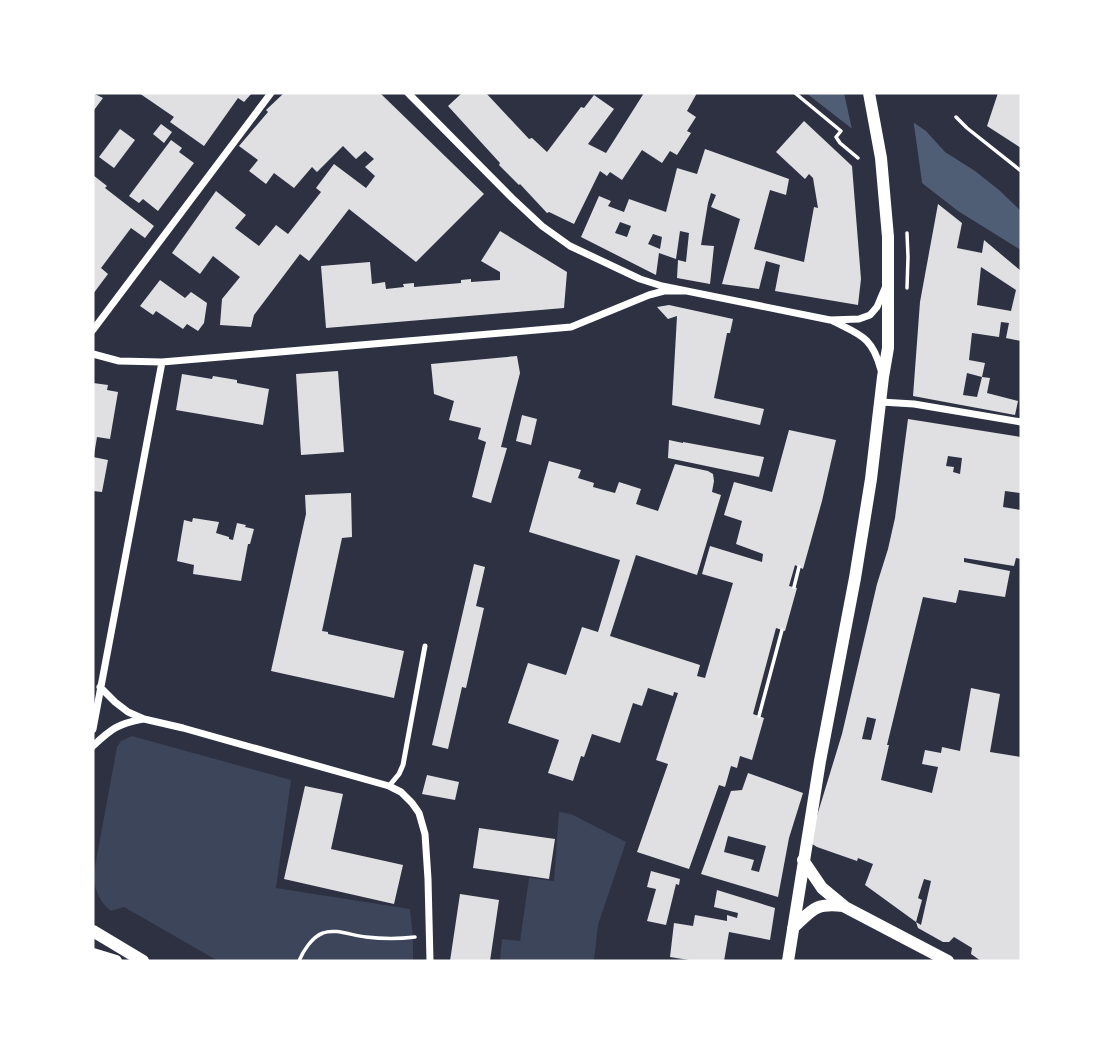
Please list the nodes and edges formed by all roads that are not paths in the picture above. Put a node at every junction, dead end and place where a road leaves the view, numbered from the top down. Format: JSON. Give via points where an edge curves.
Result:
{"nodes":[{"id":1,"x":271,"y":93,"type":"edge"},
{"id":2,"x":408,"y":93,"type":"edge"},
{"id":3,"x":869,"y":93,"type":"edge"},
{"id":4,"x":889,"y":270,"type":"junction"},
{"id":5,"x":686,"y":291,"type":"junction"},
{"id":6,"x":830,"y":320,"type":"junction"},
{"id":7,"x":93,"y":330,"type":"edge"},
{"id":8,"x":93,"y":354,"type":"edge"},
{"id":9,"x":162,"y":362,"type":"junction"},
{"id":10,"x":883,"y":377,"type":"junction"},
{"id":11,"x":881,"y":402,"type":"junction"},
{"id":12,"x":1021,"y":422,"type":"edge"},
{"id":13,"x":425,"y":646,"type":"dead end"},
{"id":14,"x":100,"y":687,"type":"junction"},
{"id":15,"x":144,"y":719,"type":"junction"},
{"id":16,"x":93,"y":729,"type":"edge"},
{"id":17,"x":93,"y":746,"type":"edge"},
{"id":18,"x":389,"y":786,"type":"junction"},
{"id":19,"x":803,"y":860,"type":"junction"},
{"id":20,"x":845,"y":907,"type":"junction"},
{"id":21,"x":793,"y":928,"type":"junction"},
{"id":22,"x":93,"y":931,"type":"edge"},
{"id":23,"x":93,"y":954,"type":"edge"},
{"id":24,"x":116,"y":961,"type":"edge"},
{"id":25,"x":143,"y":961,"type":"edge"},
{"id":26,"x":430,"y":961,"type":"edge"},
{"id":27,"x":788,"y":961,"type":"edge"},
{"id":28,"x":948,"y":961,"type":"edge"}],
"edges":[{"from":1,"to":7,"type":"street"},
{"from":2,"to":5,"type":"street","via":[[512,198],[570,246],[640,279]]},
{"from":3,"to":4,"type":"street","via":[[881,158]]},
{"from":4,"to":6,"type":"street","via":[[883,295],[870,314]]},
{"from":4,"to":10,"type":"street"},
{"from":5,"to":6,"type":"street"},
{"from":5,"to":9,"type":"street","via":[[649,295],[571,327]]},
{"from":6,"to":10,"type":"street","via":[[867,340]]},
{"from":8,"to":9,"type":"street","via":[[119,361]]},
{"from":9,"to":14,"type":"street"},
{"from":10,"to":11,"type":"street"},
{"from":11,"to":12,"type":"street"},
{"from":11,"to":19,"type":"street","via":[[855,578]]},
{"from":13,"to":18,"type":"lane","via":[[405,756]]},
{"from":14,"to":15,"type":"street","via":[[128,712]]},
{"from":14,"to":16,"type":"street"},
{"from":15,"to":17,"type":"street","via":[[111,729]]},
{"from":15,"to":18,"type":"street"},
{"from":18,"to":26,"type":"street","via":[[412,803],[425,834]]},
{"from":19,"to":20,"type":"street","via":[[822,888]]},
{"from":19,"to":21,"type":"street"},
{"from":20,"to":21,"type":"street","via":[[824,904]]},
{"from":20,"to":28,"type":"street"},
{"from":21,"to":27,"type":"street"},
{"from":22,"to":25,"type":"street"},
{"from":23,"to":24,"type":"street"}]}
